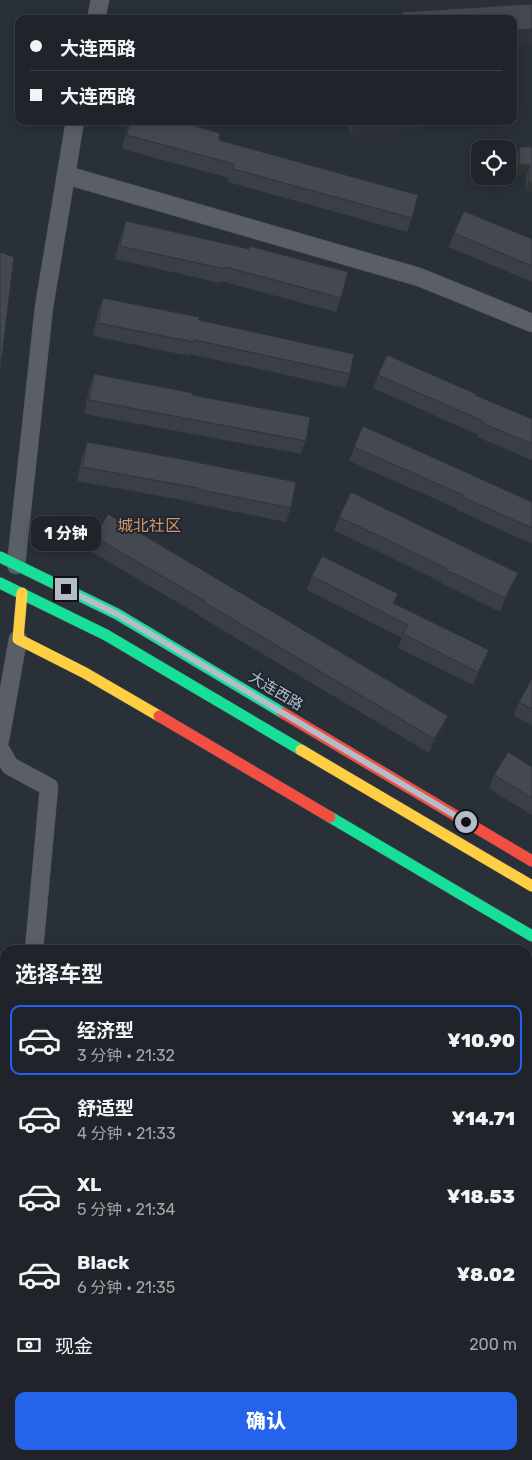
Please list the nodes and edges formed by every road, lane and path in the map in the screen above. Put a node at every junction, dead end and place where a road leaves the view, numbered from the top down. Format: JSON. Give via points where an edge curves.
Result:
{"nodes":[{"id":1,"x":100,"y":0,"type":"edge"},
{"id":2,"x":97,"y":15,"type":"edge"},
{"id":3,"x":74,"y":125,"type":"edge"},
{"id":4,"x":66,"y":176,"type":"junction"},
{"id":5,"x":532,"y":323,"type":"edge"},
{"id":6,"x":8,"y":561,"type":"edge"},
{"id":7,"x":0,"y":582,"type":"edge"},
{"id":8,"x":22,"y":592,"type":"junction"},
{"id":9,"x":18,"y":639,"type":"junction"},
{"id":10,"x":0,"y":740,"type":"edge"},
{"id":11,"x":0,"y":749,"type":"edge"},
{"id":12,"x":532,"y":861,"type":"edge"},
{"id":13,"x":532,"y":886,"type":"edge"},
{"id":14,"x":532,"y":936,"type":"edge"},
{"id":15,"x":34,"y":945,"type":"edge"}],
"edges":[{"from":1,"to":2,"type":"street"},
{"from":3,"to":4,"type":"street"},
{"from":4,"to":5,"type":"street","via":[[419,277]]},
{"from":4,"to":6,"type":"street"},
{"from":6,"to":12,"type":"main road","name":"大连西路","via":[[117,614]]},
{"from":7,"to":8,"type":"main road"},
{"from":8,"to":9,"type":"main road"},
{"from":8,"to":13,"type":"main road","via":[[106,635]]},
{"from":9,"to":10,"type":"street"},
{"from":9,"to":14,"type":"main road","via":[[85,673]]},
{"from":11,"to":15,"type":"street","via":[[10,766],[49,787]]}]}
